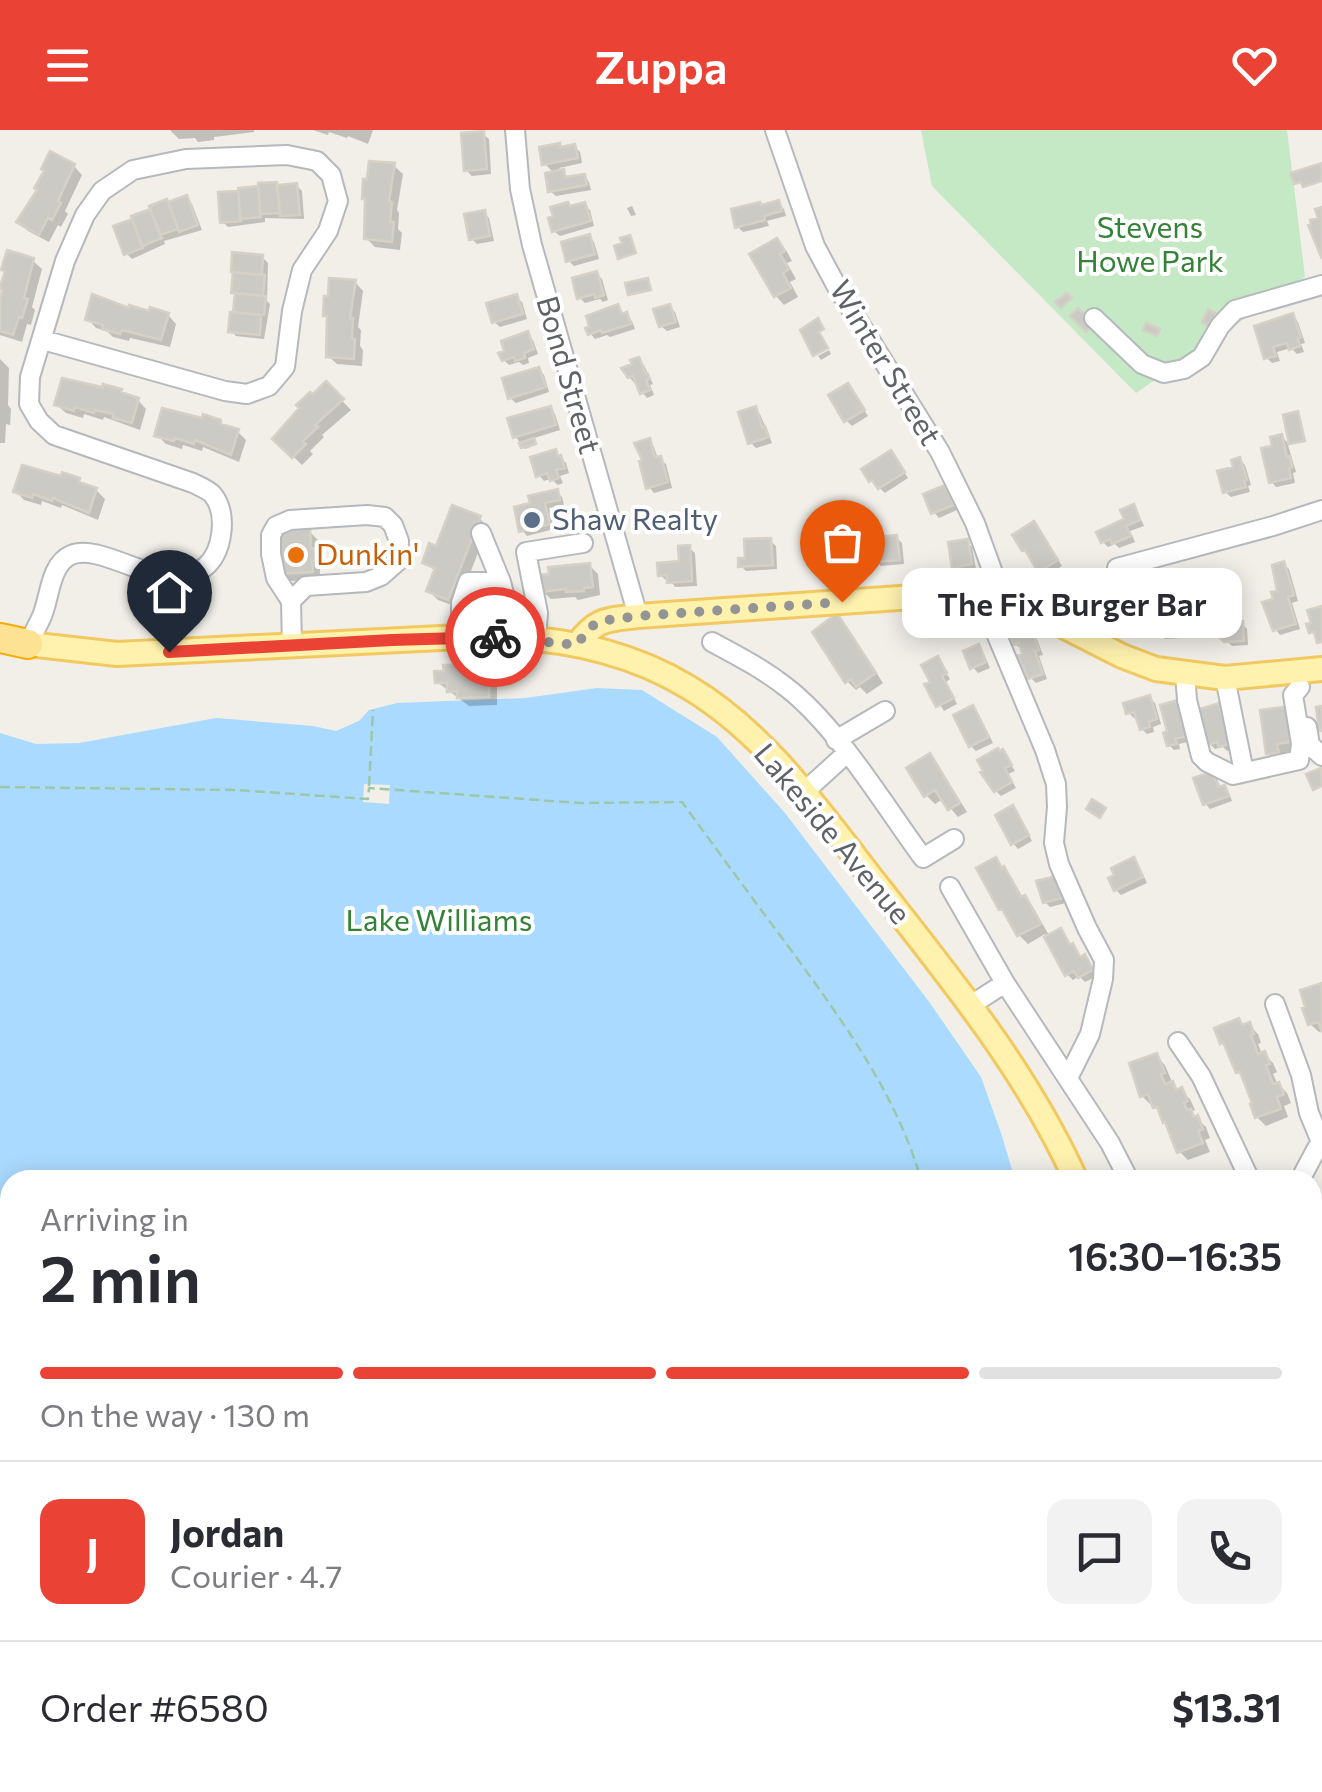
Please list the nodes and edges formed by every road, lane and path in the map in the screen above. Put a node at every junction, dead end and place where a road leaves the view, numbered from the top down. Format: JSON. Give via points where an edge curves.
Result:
{"nodes":[{"id":1,"x":516,"y":130,"type":"edge"},
{"id":2,"x":775,"y":130,"type":"edge"},
{"id":3,"x":1322,"y":284,"type":"edge"},
{"id":4,"x":1094,"y":318,"type":"dead end"},
{"id":5,"x":43,"y":340,"type":"junction"},
{"id":6,"x":1322,"y":510,"type":"edge"},
{"id":7,"x":481,"y":533,"type":"dead end"},
{"id":8,"x":583,"y":543,"type":"dead end"},
{"id":9,"x":1117,"y":568,"type":"dead end"},
{"id":10,"x":500,"y":582,"type":"junction"},
{"id":11,"x":996,"y":594,"type":"junction"},
{"id":12,"x":291,"y":601,"type":"junction"},
{"id":13,"x":638,"y":616,"type":"junction"},
{"id":14,"x":460,"y":637,"type":"junction"},
{"id":15,"x":0,"y":638,"type":"edge"},
{"id":16,"x":506,"y":638,"type":"junction"},
{"id":17,"x":536,"y":640,"type":"junction"},
{"id":18,"x":712,"y":642,"type":"dead end"},
{"id":19,"x":28,"y":644,"type":"junction"},
{"id":20,"x":292,"y":645,"type":"junction"},
{"id":21,"x":577,"y":645,"type":"junction"},
{"id":22,"x":1322,"y":669,"type":"edge"},
{"id":23,"x":1186,"y":674,"type":"junction"},
{"id":24,"x":1225,"y":678,"type":"junction"},
{"id":25,"x":1299,"y":679,"type":"junction"},
{"id":26,"x":372,"y":710,"type":"dead end"},
{"id":27,"x":885,"y":711,"type":"dead end"},
{"id":28,"x":842,"y":746,"type":"junction"},
{"id":29,"x":1322,"y":756,"type":"edge"},
{"id":30,"x":1244,"y":772,"type":"junction"},
{"id":31,"x":0,"y":787,"type":"edge"},
{"id":32,"x":369,"y":788,"type":"junction"},
{"id":33,"x":804,"y":792,"type":"junction"},
{"id":34,"x":954,"y":838,"type":"dead end"},
{"id":35,"x":950,"y":887,"type":"dead end"},
{"id":36,"x":1006,"y":983,"type":"junction"},
{"id":37,"x":1275,"y":1004,"type":"dead end"},
{"id":38,"x":971,"y":1005,"type":"junction"},
{"id":39,"x":1178,"y":1042,"type":"dead end"},
{"id":40,"x":1068,"y":1078,"type":"junction"},
{"id":41,"x":1322,"y":1144,"type":"edge"},
{"id":42,"x":918,"y":1170,"type":"edge"},
{"id":43,"x":1071,"y":1170,"type":"edge"},
{"id":44,"x":1124,"y":1170,"type":"edge"},
{"id":45,"x":1245,"y":1170,"type":"edge"},
{"id":46,"x":1305,"y":1170,"type":"edge"}],
"edges":[{"from":1,"to":13,"type":"street","name":"Bond Street","via":[[532,245]]},
{"from":2,"to":11,"type":"street","name":"Winter Street","via":[[815,246],[940,452],[975,522]]},
{"from":3,"to":4,"type":"street","via":[[1234,310],[1202,357],[1184,370],[1142,364]]},
{"from":5,"to":5,"type":"street","via":[[86,215],[102,191],[133,170],[287,155],[317,162],[331,175],[338,201],[302,270],[285,368],[269,386],[246,394],[224,391]]},
{"from":5,"to":19,"type":"street","via":[[29,404],[54,435],[193,483],[213,495],[223,520],[220,543],[206,566],[187,576],[165,578],[80,552],[67,556],[56,568]]},
{"from":6,"to":9,"type":"street"},
{"from":7,"to":10,"type":"street"},
{"from":8,"to":17,"type":"street","via":[[526,552],[538,613]]},
{"from":10,"to":14,"type":"street","via":[[468,582]]},
{"from":10,"to":16,"type":"street"},
{"from":11,"to":13,"type":"main road"},
{"from":11,"to":23,"type":"main road","via":[[1122,656]]},
{"from":11,"to":40,"type":"street","name":"Winter Street","via":[[995,631],[1056,784],[1060,864],[1104,960],[1090,1034]]},
{"from":12,"to":12,"type":"street","via":[[271,554],[276,526],[367,515],[393,525],[398,561],[381,576],[306,586]]},
{"from":12,"to":20,"type":"street"},
{"from":13,"to":21,"type":"main road","via":[[600,621]]},
{"from":14,"to":16,"type":"main road","name":"Lakeside Avenue"},
{"from":14,"to":20,"type":"main road","name":"Lakeside Avenue"},
{"from":15,"to":19,"type":"highway","name":"Lakeside Avenue"},
{"from":16,"to":17,"type":"main road","name":"Lakeside Avenue"},
{"from":17,"to":21,"type":"main road","name":"Lakeside Avenue"},
{"from":18,"to":28,"type":"street","via":[[788,688]]},
{"from":19,"to":20,"type":"main road","name":"Lakeside Avenue","via":[[117,654]]},
{"from":21,"to":33,"type":"main road","name":"Lakeside Avenue","via":[[640,664],[708,700]]},
{"from":22,"to":25,"type":"main road"},
{"from":23,"to":24,"type":"main road"},
{"from":23,"to":30,"type":"street","via":[[1201,756],[1233,775]]},
{"from":24,"to":25,"type":"main road"},
{"from":24,"to":30,"type":"street"},
{"from":25,"to":29,"type":"street","via":[[1310,744]]},
{"from":25,"to":30,"type":"street","via":[[1292,695],[1299,760]]},
{"from":26,"to":32,"type":"path"},
{"from":27,"to":28,"type":"street"},
{"from":28,"to":33,"type":"street"},
{"from":28,"to":34,"type":"street","via":[[923,858]]},
{"from":31,"to":32,"type":"path","via":[[235,790],[368,800]]},
{"from":32,"to":42,"type":"path","via":[[580,803],[682,802],[846,1025],[900,1122]]},
{"from":33,"to":38,"type":"main road","name":"Lakeside Avenue"},
{"from":35,"to":36,"type":"street","name":"Lakeside Avenue"},
{"from":36,"to":38,"type":"street"},
{"from":36,"to":40,"type":"street","name":"Lakeside Avenue"},
{"from":37,"to":41,"type":"street"},
{"from":38,"to":43,"type":"main road","name":"Lakeside Avenue","via":[[1024,1081]]},
{"from":39,"to":45,"type":"street"},
{"from":40,"to":44,"type":"street","name":"Lakeside Avenue"},
{"from":41,"to":46,"type":"street"}]}
